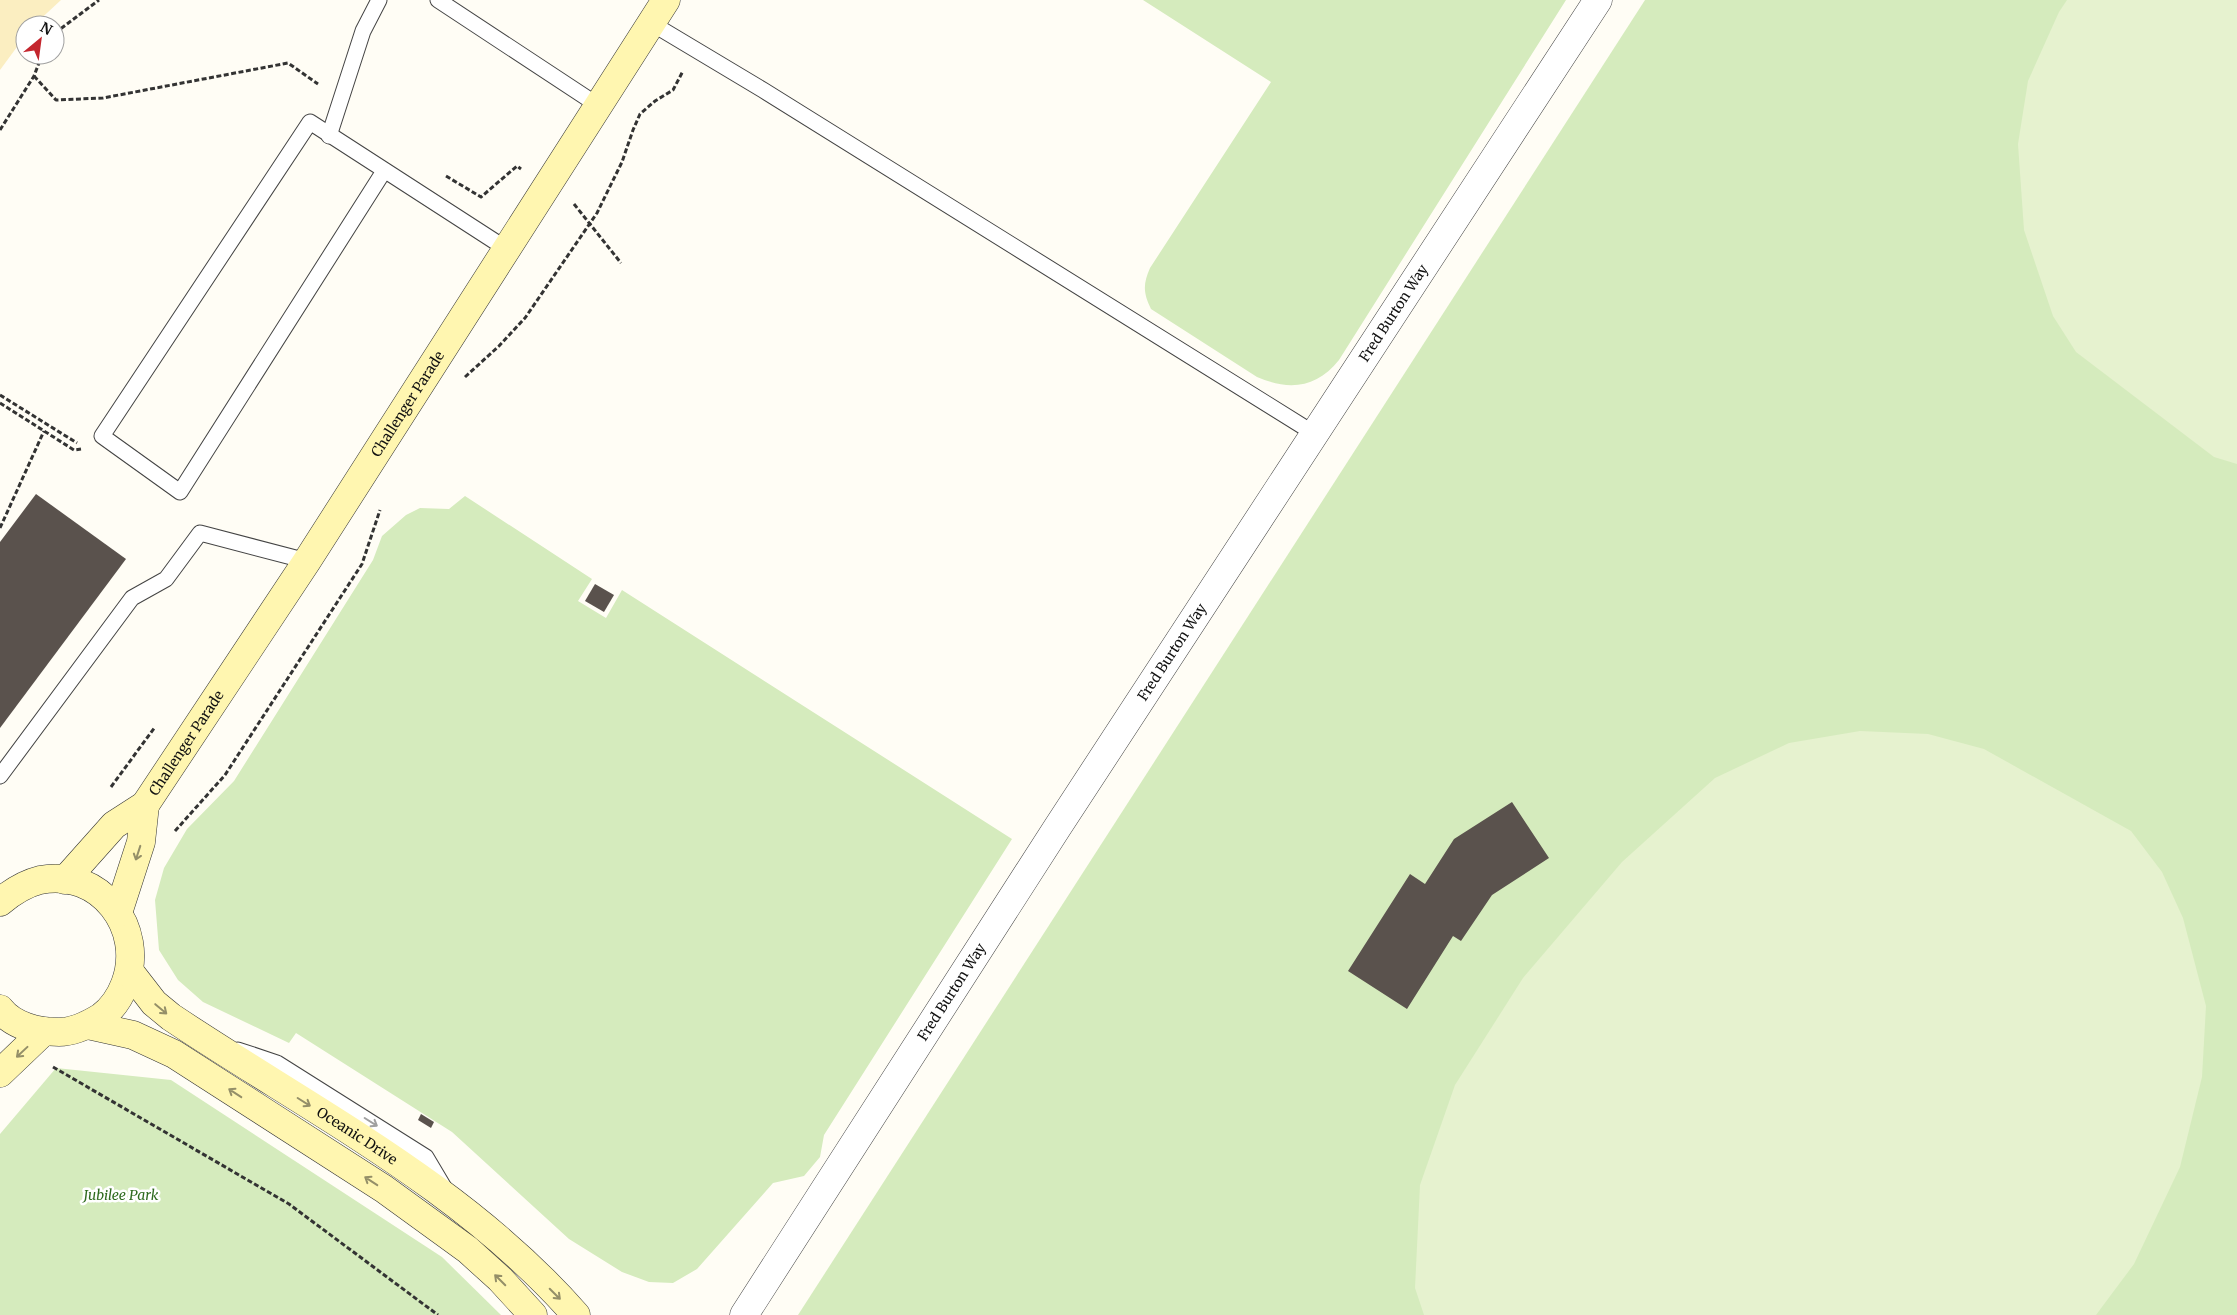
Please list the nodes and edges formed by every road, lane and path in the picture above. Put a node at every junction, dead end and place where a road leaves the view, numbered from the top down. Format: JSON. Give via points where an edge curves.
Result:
{"nodes":[{"id":1,"x":99,"y":0,"type":"edge"},
{"id":2,"x":379,"y":0,"type":"edge"},
{"id":3,"x":438,"y":0,"type":"edge"},
{"id":4,"x":666,"y":0,"type":"edge"},
{"id":5,"x":1598,"y":0,"type":"edge"},
{"id":6,"x":652,"y":23,"type":"junction"},
{"id":7,"x":65,"y":26,"type":"edge"},
{"id":8,"x":694,"y":48,"type":"junction"},
{"id":9,"x":38,"y":65,"type":"edge"},
{"id":10,"x":599,"y":106,"type":"junction"},
{"id":11,"x":0,"y":130,"type":"edge"},
{"id":12,"x":329,"y":136,"type":"junction"},
{"id":13,"x":384,"y":171,"type":"junction"},
{"id":14,"x":505,"y":248,"type":"junction"},
{"id":15,"x":464,"y":378,"type":"dead end"},
{"id":16,"x":0,"y":403,"type":"edge"},
{"id":17,"x":44,"y":431,"type":"junction"},
{"id":18,"x":1315,"y":434,"type":"junction"},
{"id":19,"x":112,"y":443,"type":"junction"},
{"id":20,"x":382,"y":503,"type":"dead end"},
{"id":21,"x":0,"y":528,"type":"edge"},
{"id":22,"x":307,"y":561,"type":"junction"},
{"id":23,"x":158,"y":722,"type":"dead end"},
{"id":24,"x":0,"y":776,"type":"edge"},
{"id":25,"x":106,"y":794,"type":"dead end"},
{"id":26,"x":145,"y":806,"type":"junction"},
{"id":27,"x":174,"y":833,"type":"dead end"},
{"id":28,"x":65,"y":880,"type":"junction"},
{"id":29,"x":0,"y":902,"type":"edge"},
{"id":30,"x":118,"y":912,"type":"junction"},
{"id":31,"x":130,"y":972,"type":"junction"},
{"id":32,"x":0,"y":1009,"type":"edge"},
{"id":33,"x":88,"y":1025,"type":"junction"},
{"id":34,"x":43,"y":1032,"type":"junction"},
{"id":35,"x":46,"y":1063,"type":"dead end"},
{"id":36,"x":0,"y":1073,"type":"edge"},
{"id":37,"x":744,"y":1312,"type":"edge"},
{"id":38,"x":438,"y":1315,"type":"edge"},
{"id":39,"x":533,"y":1315,"type":"edge"},
{"id":40,"x":576,"y":1315,"type":"edge"}],
"edges":[{"from":1,"to":7,"type":"path"},
{"from":2,"to":12,"type":"lane","via":[[363,31]]},
{"from":3,"to":10,"type":"lane"},
{"from":4,"to":6,"type":"street","name":"Challenger Parade"},
{"from":5,"to":18,"type":"street","name":"Fred Burton Way"},
{"from":6,"to":8,"type":"lane"},
{"from":6,"to":10,"type":"street","name":"Challenger Parade"},
{"from":8,"to":15,"type":"path","via":[[673,90],[640,114],[597,213],[525,318]]},
{"from":8,"to":18,"type":"lane"},
{"from":9,"to":11,"type":"path"},
{"from":10,"to":14,"type":"street","name":"Challenger Parade"},
{"from":12,"to":13,"type":"lane"},
{"from":12,"to":19,"type":"lane","via":[[310,122],[102,436]]},
{"from":13,"to":14,"type":"lane"},
{"from":13,"to":19,"type":"lane","via":[[180,492]]},
{"from":14,"to":22,"type":"street","name":"Challenger Parade"},
{"from":16,"to":17,"type":"path"},
{"from":17,"to":19,"type":"path","via":[[74,450]]},
{"from":17,"to":21,"type":"path"},
{"from":18,"to":37,"type":"street","name":"Fred Burton Way"},
{"from":20,"to":27,"type":"path","via":[[362,564],[225,775]]},
{"from":22,"to":24,"type":"lane","via":[[200,532],[166,579],[132,598]]},
{"from":22,"to":26,"type":"street","name":"Challenger Parade"},
{"from":23,"to":25,"type":"path"},
{"from":26,"to":28,"type":"street","name":"Challenger Parade","via":[[114,825]]},
{"from":26,"to":30,"type":"street","name":"Challenger Parade","one_way":true,"via":[[141,842]]},
{"from":28,"to":29,"type":"street","via":[[40,880],[17,888]]},
{"from":28,"to":30,"type":"street","via":[[104,897]]},
{"from":30,"to":31,"type":"street","via":[[130,941]]},
{"from":31,"to":33,"type":"street","via":[[122,994],[107,1012]]},
{"from":31,"to":40,"type":"street","name":"Oceanic Drive","one_way":true,"via":[[161,1010],[396,1161],[454,1202],[511,1249]]},
{"from":32,"to":34,"type":"street","via":[[21,1025]]},
{"from":33,"to":34,"type":"street","via":[[66,1032]]},
{"from":39,"to":33,"type":"street","one_way":true,"via":[[468,1250],[384,1189],[174,1054],[133,1035]]},
{"from":34,"to":36,"type":"street","one_way":true},
{"from":35,"to":38,"type":"path","via":[[289,1204]]}]}
